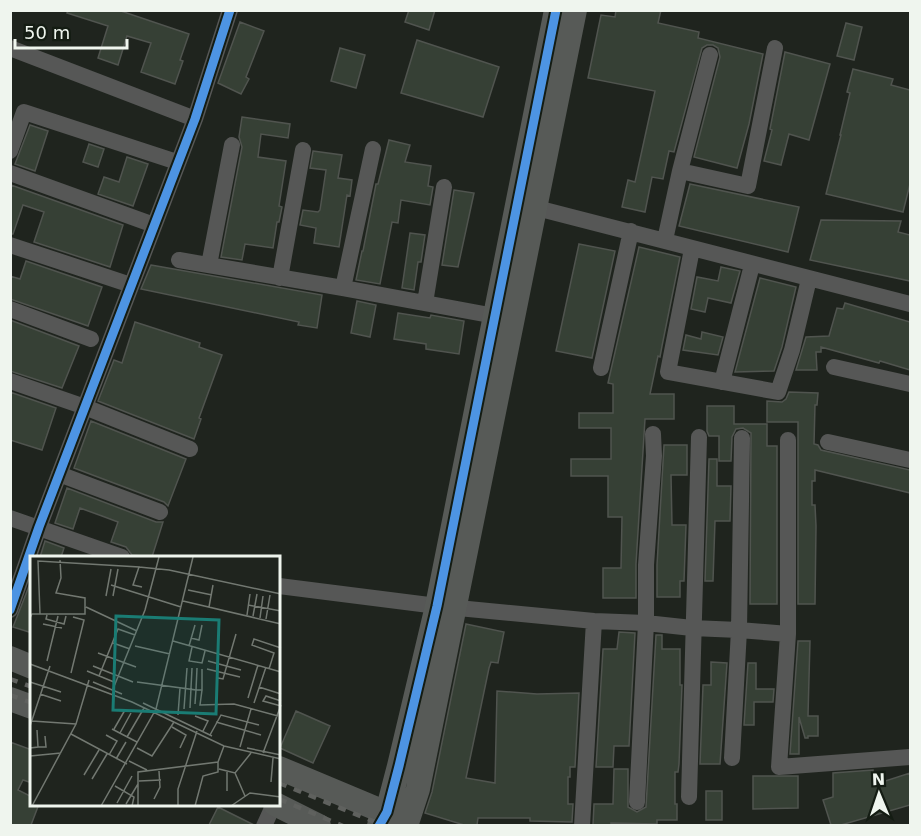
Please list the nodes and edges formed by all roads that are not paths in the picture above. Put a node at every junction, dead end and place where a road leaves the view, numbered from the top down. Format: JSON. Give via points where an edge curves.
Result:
{"nodes":[{"id":1,"x":230,"y":10,"type":"edge"},
{"id":2,"x":556,"y":10,"type":"edge"},
{"id":3,"x":575,"y":10,"type":"edge"},
{"id":4,"x":10,"y":48,"type":"edge"},
{"id":5,"x":775,"y":48,"type":"dead end"},
{"id":6,"x":710,"y":56,"type":"dead end"},
{"id":7,"x":195,"y":119,"type":"junction"},
{"id":8,"x":232,"y":145,"type":"dead end"},
{"id":9,"x":373,"y":148,"type":"dead end"},
{"id":10,"x":303,"y":150,"type":"dead end"},
{"id":11,"x":10,"y":151,"type":"edge"},
{"id":12,"x":177,"y":162,"type":"junction"},
{"id":13,"x":680,"y":171,"type":"junction"},
{"id":14,"x":10,"y":173,"type":"edge"},
{"id":15,"x":444,"y":188,"type":"dead end"},
{"id":16,"x":527,"y":206,"type":"junction"},
{"id":17,"x":154,"y":225,"type":"junction"},
{"id":18,"x":631,"y":231,"type":"junction"},
{"id":19,"x":665,"y":240,"type":"junction"},
{"id":20,"x":10,"y":245,"type":"edge"},
{"id":21,"x":692,"y":249,"type":"junction"},
{"id":22,"x":179,"y":260,"type":"dead end"},
{"id":23,"x":209,"y":265,"type":"junction"},
{"id":24,"x":752,"y":265,"type":"junction"},
{"id":25,"x":280,"y":278,"type":"junction"},
{"id":26,"x":809,"y":279,"type":"junction"},
{"id":27,"x":131,"y":285,"type":"junction"},
{"id":28,"x":343,"y":288,"type":"junction"},
{"id":29,"x":425,"y":303,"type":"junction"},
{"id":30,"x":910,"y":304,"type":"edge"},
{"id":31,"x":10,"y":309,"type":"edge"},
{"id":32,"x":495,"y":316,"type":"junction"},
{"id":33,"x":91,"y":339,"type":"dead end"},
{"id":34,"x":834,"y":367,"type":"dead end"},
{"id":35,"x":601,"y":368,"type":"dead end"},
{"id":36,"x":10,"y":381,"type":"edge"},
{"id":37,"x":722,"y":382,"type":"junction"},
{"id":38,"x":910,"y":384,"type":"edge"},
{"id":39,"x":85,"y":407,"type":"junction"},
{"id":40,"x":653,"y":434,"type":"dead end"},
{"id":41,"x":699,"y":437,"type":"dead end"},
{"id":42,"x":742,"y":438,"type":"dead end"},
{"id":43,"x":788,"y":440,"type":"dead end"},
{"id":44,"x":828,"y":442,"type":"dead end"},
{"id":45,"x":190,"y":448,"type":"dead end"},
{"id":46,"x":910,"y":460,"type":"edge"},
{"id":47,"x":59,"y":474,"type":"junction"},
{"id":48,"x":160,"y":512,"type":"dead end"},
{"id":49,"x":10,"y":518,"type":"edge"},
{"id":50,"x":39,"y":527,"type":"junction"},
{"id":51,"x":119,"y":556,"type":"edge"},
{"id":52,"x":280,"y":586,"type":"edge"},
{"id":53,"x":446,"y":607,"type":"junction"},
{"id":54,"x":10,"y":610,"type":"edge"},
{"id":55,"x":594,"y":621,"type":"junction"},
{"id":56,"x":646,"y":623,"type":"junction"},
{"id":57,"x":692,"y":628,"type":"junction"},
{"id":58,"x":740,"y":630,"type":"junction"},
{"id":59,"x":788,"y":634,"type":"junction"},
{"id":60,"x":10,"y":658,"type":"edge"},
{"id":61,"x":30,"y":666,"type":"edge"},
{"id":62,"x":10,"y":699,"type":"edge"},
{"id":63,"x":30,"y":706,"type":"edge"},
{"id":64,"x":910,"y":757,"type":"edge"},
{"id":65,"x":732,"y":758,"type":"dead end"},
{"id":66,"x":280,"y":768,"type":"edge"},
{"id":67,"x":689,"y":797,"type":"dead end"},
{"id":68,"x":637,"y":802,"type":"dead end"},
{"id":69,"x":274,"y":806,"type":"edge"},
{"id":70,"x":279,"y":806,"type":"edge"},
{"id":71,"x":399,"y":822,"type":"edge"},
{"id":72,"x":264,"y":825,"type":"edge"},
{"id":73,"x":319,"y":825,"type":"edge"},
{"id":74,"x":582,"y":825,"type":"edge"}],
"edges":[{"from":1,"to":7,"type":"street"},
{"from":2,"to":16,"type":"street"},
{"from":3,"to":16,"type":"street"},
{"from":4,"to":7,"type":"street"},
{"from":5,"to":13,"type":"street","via":[[748,186]]},
{"from":6,"to":13,"type":"street"},
{"from":7,"to":12,"type":"street"},
{"from":8,"to":23,"type":"street"},
{"from":9,"to":28,"type":"street"},
{"from":10,"to":25,"type":"street"},
{"from":11,"to":12,"type":"street","via":[[24,112]]},
{"from":12,"to":17,"type":"street"},
{"from":13,"to":19,"type":"street"},
{"from":14,"to":17,"type":"street"},
{"from":15,"to":29,"type":"street"},
{"from":16,"to":18,"type":"street"},
{"from":16,"to":32,"type":"street"},
{"from":16,"to":53,"type":"street"},
{"from":17,"to":27,"type":"street"},
{"from":18,"to":19,"type":"street"},
{"from":18,"to":35,"type":"street"},
{"from":19,"to":21,"type":"street"},
{"from":20,"to":27,"type":"street"},
{"from":21,"to":24,"type":"street"},
{"from":21,"to":37,"type":"street","via":[[668,372]]},
{"from":22,"to":23,"type":"street"},
{"from":23,"to":25,"type":"street"},
{"from":24,"to":26,"type":"street"},
{"from":24,"to":37,"type":"street"},
{"from":25,"to":28,"type":"street"},
{"from":26,"to":30,"type":"street"},
{"from":26,"to":37,"type":"street","via":[[778,392]]},
{"from":27,"to":39,"type":"street"},
{"from":28,"to":29,"type":"street"},
{"from":29,"to":32,"type":"street"},
{"from":31,"to":33,"type":"street"},
{"from":32,"to":53,"type":"street"},
{"from":34,"to":38,"type":"street"},
{"from":36,"to":39,"type":"street"},
{"from":39,"to":45,"type":"street"},
{"from":39,"to":47,"type":"street"},
{"from":40,"to":56,"type":"street"},
{"from":41,"to":57,"type":"street"},
{"from":42,"to":58,"type":"street"},
{"from":43,"to":59,"type":"street"},
{"from":44,"to":46,"type":"street"},
{"from":47,"to":48,"type":"street"},
{"from":47,"to":50,"type":"street"},
{"from":49,"to":50,"type":"street"},
{"from":50,"to":51,"type":"street"},
{"from":50,"to":54,"type":"street"},
{"from":52,"to":53,"type":"street"},
{"from":53,"to":55,"type":"street"},
{"from":53,"to":71,"type":"street"},
{"from":55,"to":56,"type":"street"},
{"from":55,"to":74,"type":"street"},
{"from":56,"to":57,"type":"street"},
{"from":56,"to":68,"type":"street"},
{"from":57,"to":58,"type":"street"},
{"from":57,"to":67,"type":"street"},
{"from":58,"to":59,"type":"street"},
{"from":58,"to":65,"type":"street"},
{"from":59,"to":64,"type":"street","via":[[779,767]]},
{"from":60,"to":61,"type":"street"},
{"from":62,"to":63,"type":"street"},
{"from":66,"to":71,"type":"street"},
{"from":69,"to":72,"type":"street"},
{"from":70,"to":73,"type":"street"}]}
